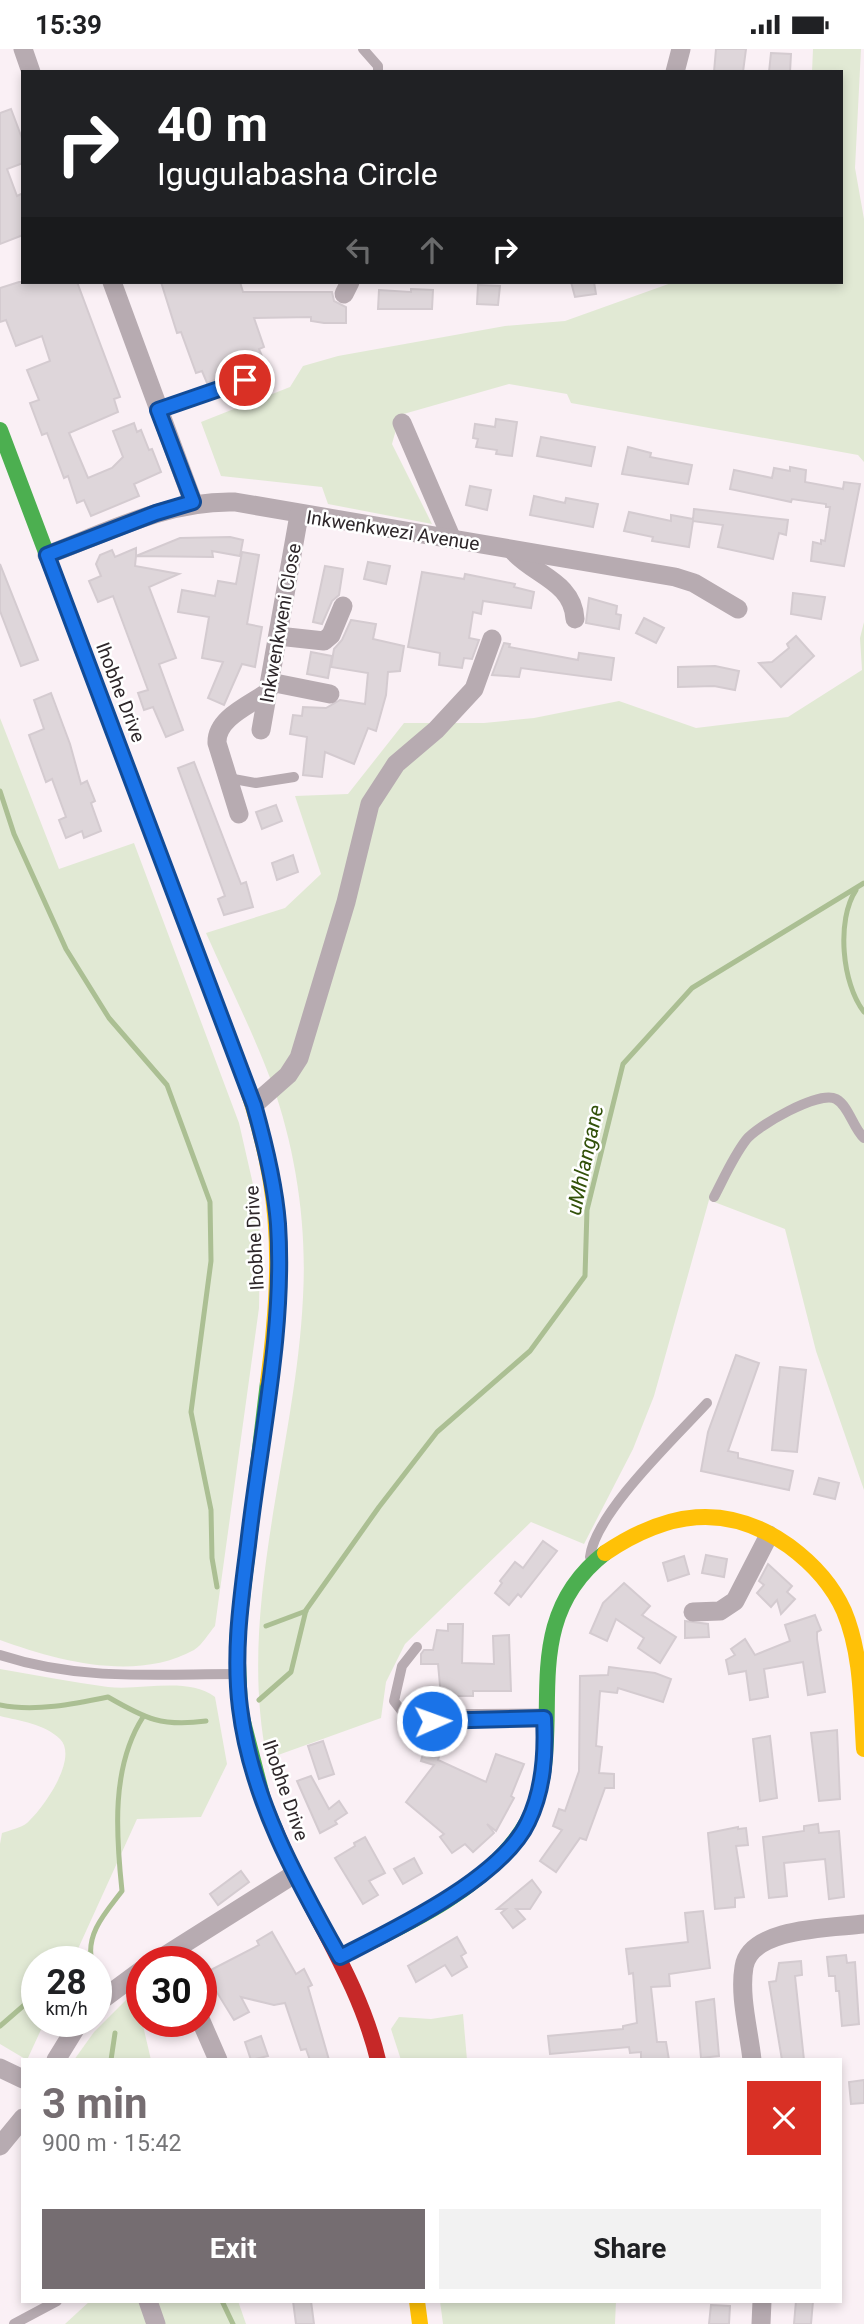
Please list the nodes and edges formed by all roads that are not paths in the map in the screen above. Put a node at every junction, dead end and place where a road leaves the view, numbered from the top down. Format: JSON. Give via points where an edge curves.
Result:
{"nodes":[{"id":1,"x":23,"y":49,"type":"edge"},
{"id":2,"x":363,"y":49,"type":"edge"},
{"id":3,"x":681,"y":49,"type":"edge"},
{"id":4,"x":30,"y":70,"type":"edge"},
{"id":5,"x":378,"y":70,"type":"edge"},
{"id":6,"x":676,"y":70,"type":"edge"},
{"id":7,"x":113,"y":284,"type":"edge"},
{"id":8,"x":267,"y":372,"type":"dead end"},
{"id":9,"x":158,"y":410,"type":"junction"},
{"id":10,"x":402,"y":423,"type":"dead end"},
{"id":11,"x":0,"y":431,"type":"edge"},
{"id":12,"x":193,"y":502,"type":"junction"},
{"id":13,"x":299,"y":515,"type":"junction"},
{"id":14,"x":451,"y":537,"type":"junction"},
{"id":15,"x":511,"y":549,"type":"junction"},
{"id":16,"x":47,"y":555,"type":"junction"},
{"id":17,"x":343,"y":606,"type":"dead end"},
{"id":18,"x":738,"y":609,"type":"dead end"},
{"id":19,"x":575,"y":619,"type":"dead end"},
{"id":20,"x":278,"y":636,"type":"junction"},
{"id":21,"x":492,"y":639,"type":"dead end"},
{"id":22,"x":269,"y":687,"type":"junction"},
{"id":23,"x":330,"y":694,"type":"dead end"},
{"id":24,"x":261,"y":730,"type":"dead end"},
{"id":25,"x":294,"y":777,"type":"dead end"},
{"id":26,"x":228,"y":778,"type":"junction"},
{"id":27,"x":239,"y":814,"type":"dead end"},
{"id":28,"x":254,"y":1105,"type":"junction"},
{"id":29,"x":864,"y":1138,"type":"edge"},
{"id":30,"x":714,"y":1197,"type":"dead end"},
{"id":31,"x":707,"y":1403,"type":"dead end"},
{"id":32,"x":769,"y":1535,"type":"junction"},
{"id":33,"x":590,"y":1564,"type":"junction"},
{"id":34,"x":693,"y":1612,"type":"dead end"},
{"id":35,"x":416,"y":1647,"type":"dead end"},
{"id":36,"x":0,"y":1655,"type":"edge"},
{"id":37,"x":860,"y":1670,"type":"edge"},
{"id":38,"x":236,"y":1674,"type":"junction"},
{"id":39,"x":544,"y":1718,"type":"junction"},
{"id":40,"x":418,"y":1719,"type":"joint"},
{"id":41,"x":863,"y":1723,"type":"edge"},
{"id":42,"x":864,"y":1749,"type":"edge"},
{"id":43,"x":293,"y":1875,"type":"junction"},
{"id":44,"x":864,"y":1924,"type":"edge"},
{"id":45,"x":183,"y":1946,"type":"edge"},
{"id":46,"x":340,"y":1957,"type":"junction"},
{"id":47,"x":70,"y":2037,"type":"edge"},
{"id":48,"x":208,"y":2037,"type":"edge"},
{"id":49,"x":57,"y":2058,"type":"edge"},
{"id":50,"x":217,"y":2058,"type":"edge"},
{"id":51,"x":378,"y":2058,"type":"edge"},
{"id":52,"x":752,"y":2058,"type":"edge"},
{"id":53,"x":0,"y":2068,"type":"edge"},
{"id":54,"x":21,"y":2077,"type":"edge"},
{"id":55,"x":53,"y":2303,"type":"edge"},
{"id":56,"x":149,"y":2303,"type":"edge"},
{"id":57,"x":417,"y":2303,"type":"edge"},
{"id":58,"x":762,"y":2303,"type":"edge"},
{"id":59,"x":14,"y":2324,"type":"edge"},
{"id":60,"x":156,"y":2324,"type":"edge"},
{"id":61,"x":419,"y":2324,"type":"edge"},
{"id":62,"x":761,"y":2324,"type":"edge"}],
"edges":[{"from":1,"to":4,"type":"street"},
{"from":2,"to":5,"type":"lane"},
{"from":3,"to":6,"type":"street"},
{"from":7,"to":9,"type":"street"},
{"from":8,"to":9,"type":"lane"},
{"from":9,"to":12,"type":"street"},
{"from":10,"to":14,"type":"street"},
{"from":11,"to":16,"type":"street","name":"Ihobhe Drive"},
{"from":12,"to":13,"type":"street","name":"Inkwenkwezi Avenue","via":[[234,502]]},
{"from":12,"to":16,"type":"street","name":"Inkwenkwezi Avenue"},
{"from":13,"to":14,"type":"street","name":"Inkwenkwezi Avenue"},
{"from":13,"to":20,"type":"street","name":"Inkwenkweni Close"},
{"from":14,"to":15,"type":"street","name":"Inkwenkwezi Avenue"},
{"from":15,"to":18,"type":"street","name":"Inkwenkwezi Avenue","via":[[675,577]]},
{"from":15,"to":19,"type":"street","via":[[564,590]]},
{"from":16,"to":28,"type":"street","name":"Ihobhe Drive"},
{"from":17,"to":20,"type":"street","via":[[324,641]]},
{"from":20,"to":22,"type":"street","name":"Inkwenkweni Close"},
{"from":21,"to":28,"type":"street","via":[[478,684],[396,764],[374,795],[299,1058],[288,1075]]},
{"from":22,"to":23,"type":"street"},
{"from":22,"to":24,"type":"street","name":"Inkwenkweni Close"},
{"from":22,"to":26,"type":"street","via":[[220,726],[217,743]]},
{"from":25,"to":26,"type":"lane","via":[[256,783]]},
{"from":26,"to":27,"type":"street"},
{"from":28,"to":38,"type":"street","name":"Ihobhe Drive","via":[[268,1154],[278,1221],[278,1303]]},
{"from":29,"to":30,"type":"lane","via":[[840,1102],[828,1096],[815,1098],[756,1130]]},
{"from":31,"to":33,"type":"lane","via":[[610,1514],[593,1543]]},
{"from":32,"to":33,"type":"street","via":[[745,1522],[718,1517],[664,1523],[620,1542]]},
{"from":32,"to":34,"type":"street","via":[[735,1601],[720,1611]]},
{"from":32,"to":37,"type":"street","via":[[803,1555],[836,1596]]},
{"from":33,"to":39,"type":"street","via":[[570,1588],[551,1626],[545,1657]]},
{"from":35,"to":40,"type":"lane","via":[[402,1666],[394,1701]]},
{"from":36,"to":38,"type":"lane","via":[[74,1672],[135,1677]]},
{"from":37,"to":41,"type":"street"},
{"from":38,"to":43,"type":"street","name":"Ihobhe Drive","via":[[253,1769]]},
{"from":39,"to":40,"type":"street"},
{"from":39,"to":46,"type":"street","via":[[541,1782],[527,1825],[516,1840],[463,1888]]},
{"from":41,"to":42,"type":"street"},
{"from":43,"to":45,"type":"street"},
{"from":43,"to":46,"type":"street","name":"Ihobhe Drive"},
{"from":44,"to":52,"type":"street","via":[[771,1937],[752,1949],[744,1965]]},
{"from":46,"to":51,"type":"street","name":"Ihobhe Drive","via":[[369,2023]]},
{"from":47,"to":49,"type":"street"},
{"from":48,"to":50,"type":"street"},
{"from":53,"to":54,"type":"street"},
{"from":55,"to":59,"type":"lane"},
{"from":56,"to":60,"type":"street"},
{"from":57,"to":61,"type":"street"},
{"from":58,"to":62,"type":"street"}]}
